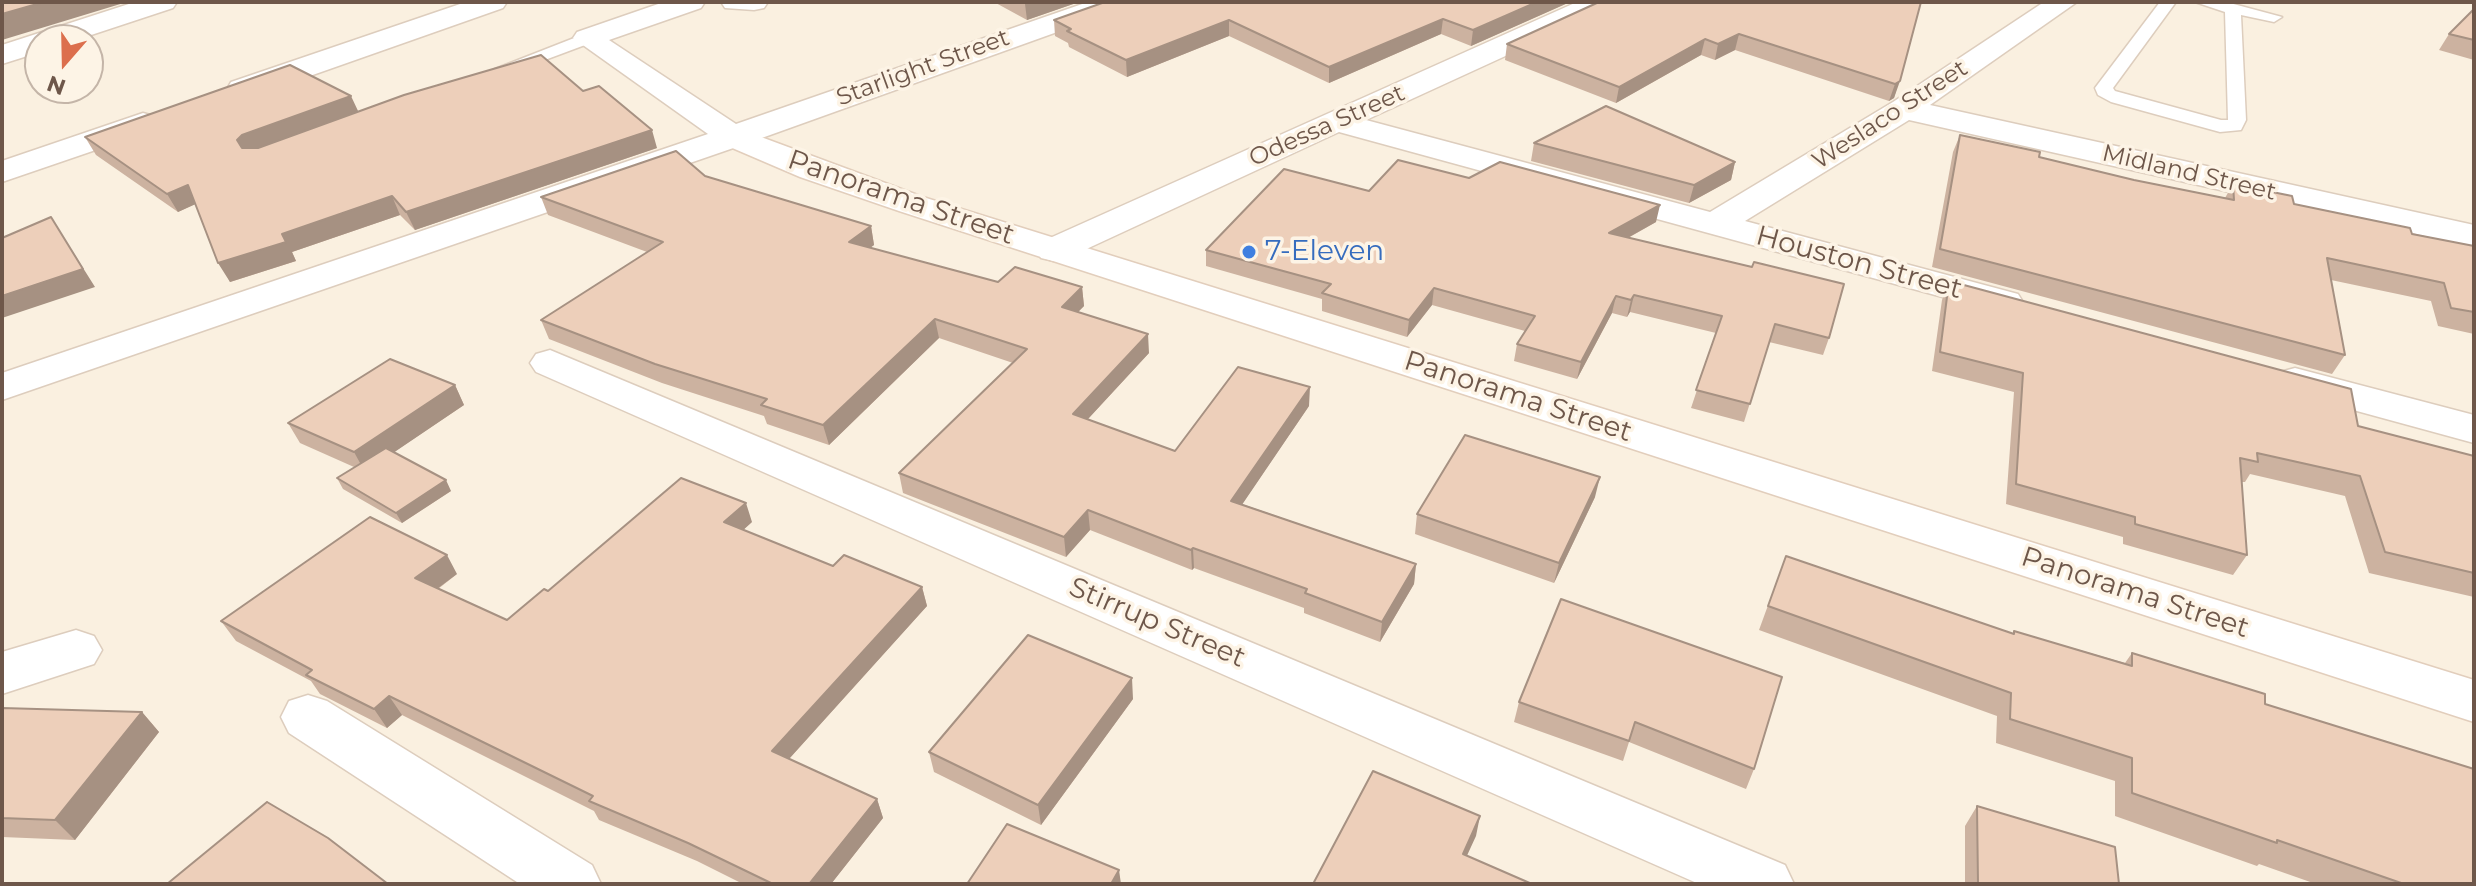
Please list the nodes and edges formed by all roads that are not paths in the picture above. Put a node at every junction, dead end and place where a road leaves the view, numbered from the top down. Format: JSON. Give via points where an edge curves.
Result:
{"nodes":[{"id":1,"x":163,"y":2,"type":"edge"},
{"id":2,"x":493,"y":2,"type":"edge"},
{"id":3,"x":691,"y":2,"type":"edge"},
{"id":4,"x":735,"y":2,"type":"edge"},
{"id":5,"x":754,"y":2,"type":"edge"},
{"id":6,"x":1114,"y":2,"type":"edge"},
{"id":7,"x":1600,"y":2,"type":"edge"},
{"id":8,"x":2063,"y":2,"type":"edge"},
{"id":9,"x":2168,"y":2,"type":"edge"},
{"id":10,"x":2203,"y":2,"type":"edge"},
{"id":11,"x":2233,"y":9,"type":"junction"},
{"id":12,"x":2274,"y":17,"type":"dead end"},
{"id":13,"x":96,"y":24,"type":"edge"},
{"id":14,"x":587,"y":38,"type":"junction"},
{"id":15,"x":24,"y":47,"type":"edge"},
{"id":16,"x":2,"y":55,"type":"edge"},
{"id":17,"x":483,"y":77,"type":"edge"},
{"id":18,"x":210,"y":100,"type":"edge"},
{"id":19,"x":1904,"y":109,"type":"junction"},
{"id":20,"x":166,"y":116,"type":"edge"},
{"id":21,"x":1337,"y":122,"type":"junction"},
{"id":22,"x":734,"y":137,"type":"junction"},
{"id":23,"x":2,"y":172,"type":"edge"},
{"id":24,"x":1715,"y":224,"type":"junction"},
{"id":25,"x":2474,"y":236,"type":"edge"},
{"id":26,"x":1054,"y":250,"type":"junction"},
{"id":27,"x":2034,"y":310,"type":"edge"},
{"id":28,"x":550,"y":363,"type":"dead end"},
{"id":29,"x":2262,"y":372,"type":"edge"},
{"id":30,"x":2,"y":387,"type":"edge"},
{"id":31,"x":2474,"y":429,"type":"edge"},
{"id":32,"x":76,"y":650,"type":"dead end"},
{"id":33,"x":2,"y":673,"type":"edge"},
{"id":34,"x":2474,"y":701,"type":"edge"},
{"id":35,"x":308,"y":717,"type":"dead end"},
{"id":36,"x":571,"y":884,"type":"edge"},
{"id":37,"x":1764,"y":884,"type":"edge"}],
"edges":[{"from":1,"to":13,"type":"street"},
{"from":2,"to":18,"type":"street"},
{"from":3,"to":14,"type":"street"},
{"from":4,"to":5,"type":"street"},
{"from":6,"to":22,"type":"street","name":"Starlight Street"},
{"from":7,"to":21,"type":"street","name":"Odessa Street"},
{"from":8,"to":19,"type":"street","name":"Weslaco Street"},
{"from":9,"to":11,"type":"lane","via":[[2104,88],[2107,95],[2220,126],[2234,126],[2237,120]]},
{"from":10,"to":11,"type":"lane"},
{"from":11,"to":12,"type":"lane"},
{"from":14,"to":17,"type":"lane"},
{"from":14,"to":22,"type":"street","name":"Panorama Street"},
{"from":15,"to":16,"type":"street"},
{"from":19,"to":24,"type":"street","name":"Weslaco Street"},
{"from":19,"to":25,"type":"street","name":"Midland Street"},
{"from":20,"to":23,"type":"street"},
{"from":21,"to":24,"type":"street","name":"Houston Street"},
{"from":21,"to":26,"type":"street","name":"Odessa Street"},
{"from":22,"to":26,"type":"street","name":"Panorama Street","via":[[812,170]]},
{"from":22,"to":30,"type":"street","name":"Starlight Street"},
{"from":24,"to":27,"type":"street","name":"Houston Street"},
{"from":26,"to":34,"type":"street","name":"Panorama Street"},
{"from":28,"to":37,"type":"street","name":"Stirrup Street"},
{"from":29,"to":31,"type":"street"},
{"from":32,"to":33,"type":"street"},
{"from":35,"to":36,"type":"street"}]}
